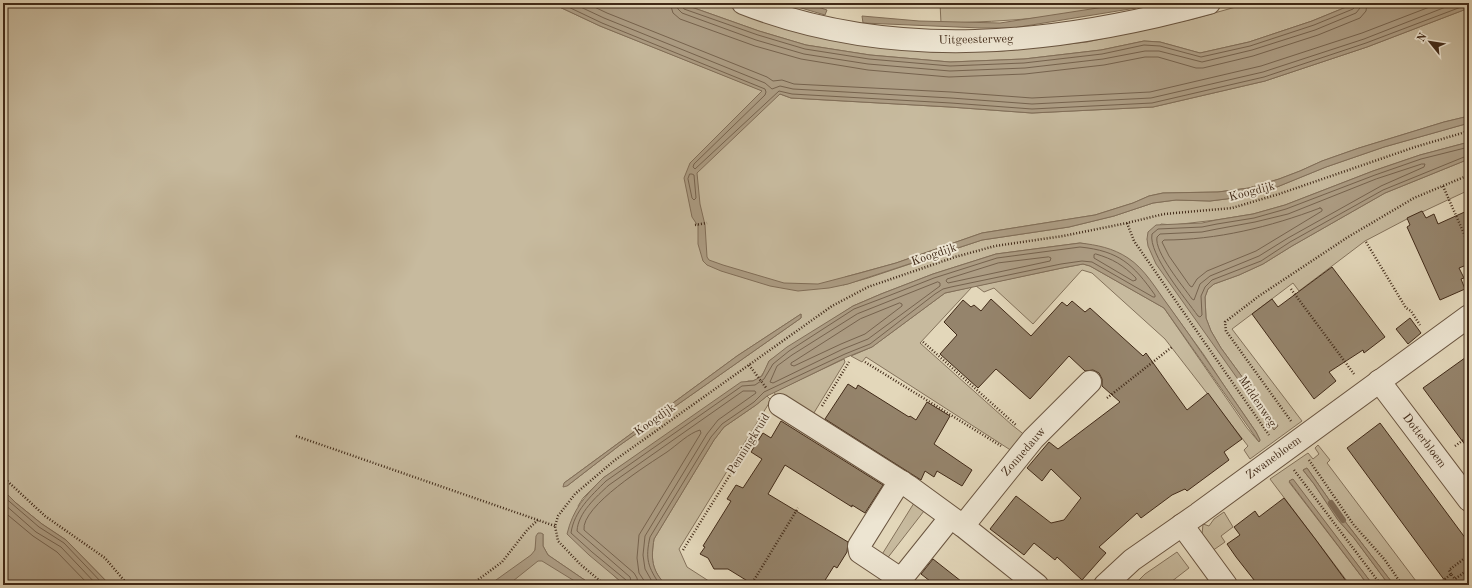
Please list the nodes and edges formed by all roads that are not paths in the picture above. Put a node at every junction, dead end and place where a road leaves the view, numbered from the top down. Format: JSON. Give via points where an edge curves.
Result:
{"nodes":[{"id":1,"x":743,"y":3,"type":"edge"},
{"id":2,"x":1209,"y":3,"type":"edge"},
{"id":3,"x":1469,"y":316,"type":"edge"},
{"id":4,"x":1090,"y":382,"type":"dead end"},
{"id":5,"x":1373,"y":386,"type":"junction"},
{"id":6,"x":774,"y":398,"type":"road end"},
{"id":7,"x":902,"y":482,"type":"junction"},
{"id":8,"x":1469,"y":500,"type":"edge"},
{"id":9,"x":957,"y":522,"type":"junction"},
{"id":10,"x":1182,"y":525,"type":"junction"},
{"id":11,"x":1037,"y":585,"type":"edge"},
{"id":12,"x":1105,"y":585,"type":"edge"},
{"id":13,"x":1226,"y":585,"type":"edge"}],
"edges":[{"from":1,"to":2,"type":"street","name":"Uitgeesterweg","via":[[825,29],[855,34],[988,41],[1113,26]]},
{"from":3,"to":5,"type":"street","name":"Zwanebloem"},
{"from":4,"to":9,"type":"street","name":"Zonnedauw","via":[[1033,439]]},
{"from":5,"to":8,"type":"street","name":"Dotterbloem"},
{"from":5,"to":10,"type":"street","name":"Zwanebloem","via":[[1304,446],[1281,453]]},
{"from":6,"to":7,"type":"street","name":"Penningkruid"},
{"from":7,"to":9,"type":"street","name":"Penningkruid"},
{"from":7,"to":9,"type":"street","name":"Zonnedauw","via":[[896,487],[859,546],[860,552],[902,578]]},
{"from":9,"to":11,"type":"street","name":"Penningkruid"},
{"from":10,"to":12,"type":"street","name":"Zwanebloem","via":[[1132,560]]},
{"from":10,"to":13,"type":"street"}]}
